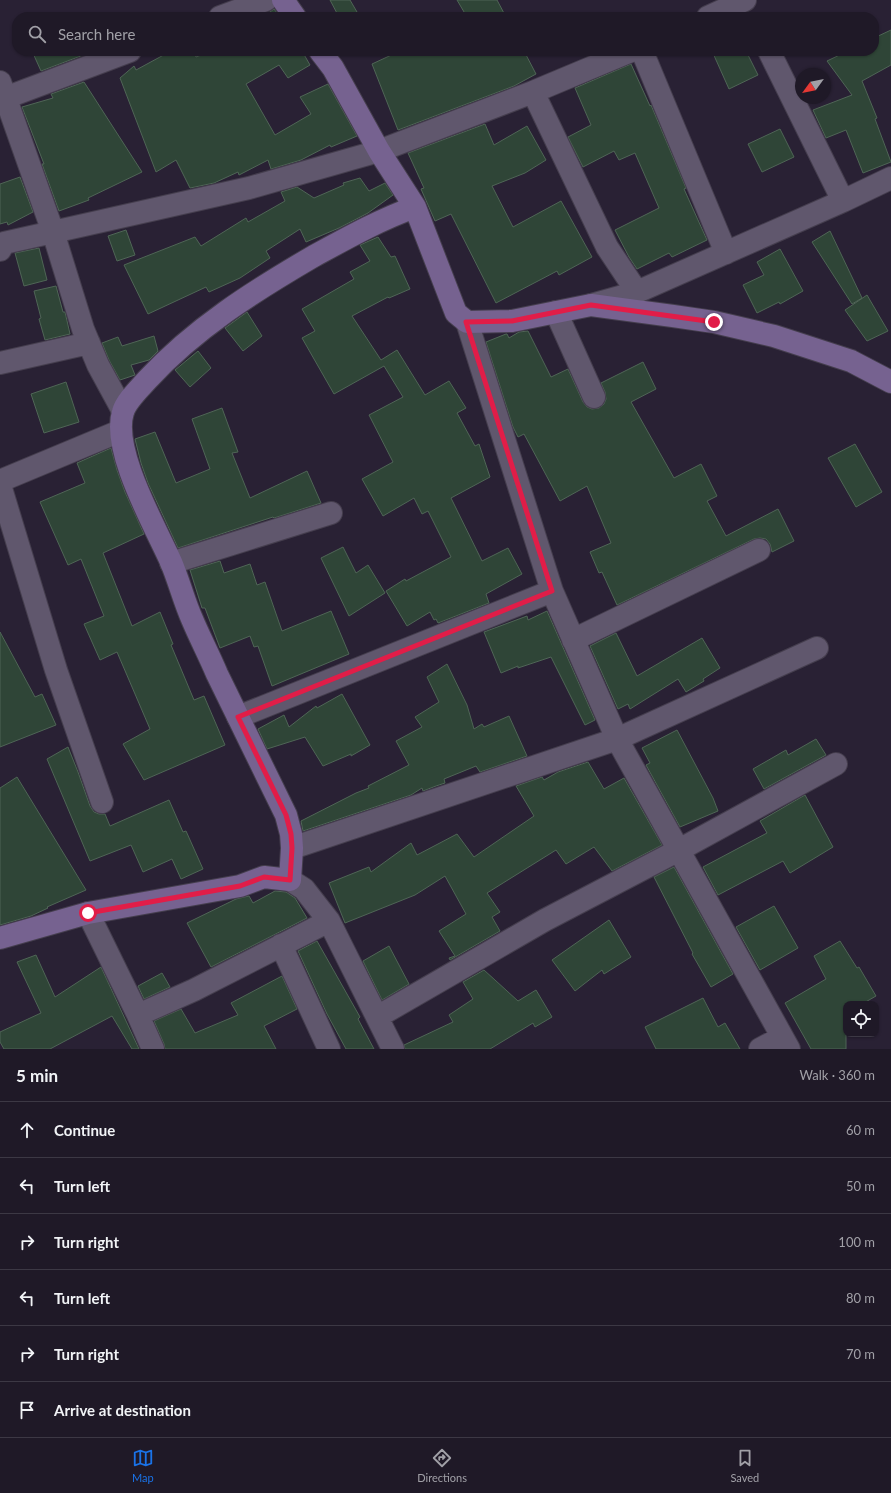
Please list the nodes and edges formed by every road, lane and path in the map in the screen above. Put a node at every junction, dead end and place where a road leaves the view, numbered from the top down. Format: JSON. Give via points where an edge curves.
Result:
{"nodes":[{"id":1,"x":266,"y":0,"type":"edge"},
{"id":2,"x":283,"y":0,"type":"edge"},
{"id":3,"x":744,"y":0,"type":"edge"},
{"id":4,"x":234,"y":12,"type":"edge"},
{"id":5,"x":291,"y":12,"type":"edge"},
{"id":6,"x":719,"y":12,"type":"edge"},
{"id":7,"x":750,"y":12,"type":"edge"},
{"id":8,"x":114,"y":56,"type":"edge"},
{"id":9,"x":324,"y":56,"type":"edge"},
{"id":10,"x":619,"y":56,"type":"edge"},
{"id":11,"x":644,"y":56,"type":"edge"},
{"id":12,"x":771,"y":56,"type":"edge"},
{"id":13,"x":3,"y":90,"type":"edge"},
{"id":14,"x":533,"y":92,"type":"junction"},
{"id":15,"x":378,"y":151,"type":"junction"},
{"id":16,"x":891,"y":178,"type":"edge"},
{"id":17,"x":843,"y":201,"type":"junction"},
{"id":18,"x":415,"y":207,"type":"junction"},
{"id":19,"x":53,"y":232,"type":"junction"},
{"id":20,"x":0,"y":250,"type":"edge"},
{"id":21,"x":726,"y":253,"type":"junction"},
{"id":22,"x":637,"y":292,"type":"junction"},
{"id":23,"x":591,"y":305,"type":"junction"},
{"id":24,"x":556,"y":312,"type":"junction"},
{"id":25,"x":466,"y":322,"type":"junction"},
{"id":26,"x":89,"y":342,"type":"junction"},
{"id":27,"x":0,"y":363,"type":"edge"},
{"id":28,"x":891,"y":382,"type":"edge"},
{"id":29,"x":594,"y":397,"type":"dead end"},
{"id":30,"x":122,"y":421,"type":"junction"},
{"id":31,"x":0,"y":481,"type":"edge"},
{"id":32,"x":0,"y":485,"type":"edge"},
{"id":33,"x":331,"y":513,"type":"dead end"},
{"id":34,"x":760,"y":550,"type":"dead end"},
{"id":35,"x":171,"y":563,"type":"junction"},
{"id":36,"x":552,"y":591,"type":"junction"},
{"id":37,"x":574,"y":640,"type":"junction"},
{"id":38,"x":817,"y":648,"type":"dead end"},
{"id":39,"x":238,"y":717,"type":"junction"},
{"id":40,"x":617,"y":739,"type":"junction"},
{"id":41,"x":836,"y":764,"type":"dead end"},
{"id":42,"x":102,"y":802,"type":"dead end"},
{"id":43,"x":292,"y":848,"type":"junction"},
{"id":44,"x":679,"y":850,"type":"junction"},
{"id":45,"x":290,"y":880,"type":"junction"},
{"id":46,"x":88,"y":913,"type":"junction"},
{"id":47,"x":329,"y":921,"type":"junction"},
{"id":48,"x":0,"y":938,"type":"edge"},
{"id":49,"x":281,"y":945,"type":"junction"},
{"id":50,"x":138,"y":1015,"type":"junction"},
{"id":51,"x":377,"y":1017,"type":"junction"},
{"id":52,"x":786,"y":1043,"type":"edge"},
{"id":53,"x":153,"y":1049,"type":"edge"},
{"id":54,"x":329,"y":1049,"type":"edge"},
{"id":55,"x":393,"y":1049,"type":"edge"},
{"id":56,"x":760,"y":1049,"type":"edge"}],
"edges":[{"from":1,"to":4,"type":"street"},
{"from":2,"to":5,"type":"main road"},
{"from":3,"to":6,"type":"street"},
{"from":3,"to":7,"type":"street"},
{"from":8,"to":13,"type":"street"},
{"from":9,"to":15,"type":"main road","via":[[333,68]]},
{"from":10,"to":14,"type":"street"},
{"from":11,"to":21,"type":"street"},
{"from":12,"to":17,"type":"street"},
{"from":13,"to":19,"type":"street"},
{"from":14,"to":15,"type":"street"},
{"from":14,"to":22,"type":"street","via":[[607,247]]},
{"from":15,"to":18,"type":"main road"},
{"from":15,"to":19,"type":"street","via":[[249,188]]},
{"from":16,"to":17,"type":"street"},
{"from":17,"to":21,"type":"street"},
{"from":18,"to":25,"type":"main road","via":[[456,313]]},
{"from":18,"to":30,"type":"main road","via":[[358,231],[232,306],[160,366],[137,392]]},
{"from":19,"to":20,"type":"street","via":[[4,243]]},
{"from":19,"to":26,"type":"street"},
{"from":21,"to":22,"type":"street"},
{"from":22,"to":23,"type":"street"},
{"from":23,"to":24,"type":"main road"},
{"from":23,"to":28,"type":"main road","via":[[714,322],[774,336],[850,361]]},
{"from":24,"to":25,"type":"main road","via":[[512,321]]},
{"from":24,"to":29,"type":"street"},
{"from":25,"to":36,"type":"street"},
{"from":26,"to":27,"type":"street"},
{"from":26,"to":30,"type":"street"},
{"from":30,"to":31,"type":"street"},
{"from":30,"to":35,"type":"main road","via":[[125,458]]},
{"from":32,"to":42,"type":"street","via":[[56,670]]},
{"from":33,"to":35,"type":"street"},
{"from":34,"to":37,"type":"street"},
{"from":35,"to":39,"type":"main road","via":[[191,619]]},
{"from":36,"to":37,"type":"street"},
{"from":36,"to":39,"type":"street"},
{"from":37,"to":40,"type":"street"},
{"from":38,"to":40,"type":"street"},
{"from":39,"to":43,"type":"main road","via":[[286,815]]},
{"from":40,"to":43,"type":"street"},
{"from":40,"to":44,"type":"street"},
{"from":41,"to":44,"type":"street"},
{"from":43,"to":45,"type":"main road"},
{"from":44,"to":51,"type":"street","via":[[544,920]]},
{"from":44,"to":52,"type":"street"},
{"from":45,"to":46,"type":"main road","via":[[264,877],[240,886]]},
{"from":45,"to":47,"type":"street","via":[[304,889]]},
{"from":46,"to":48,"type":"main road"},
{"from":46,"to":50,"type":"street"},
{"from":47,"to":49,"type":"street"},
{"from":47,"to":51,"type":"street"},
{"from":49,"to":50,"type":"street","via":[[194,990]]},
{"from":49,"to":54,"type":"street"},
{"from":50,"to":53,"type":"street"},
{"from":51,"to":55,"type":"street"},
{"from":52,"to":56,"type":"street"}]}
